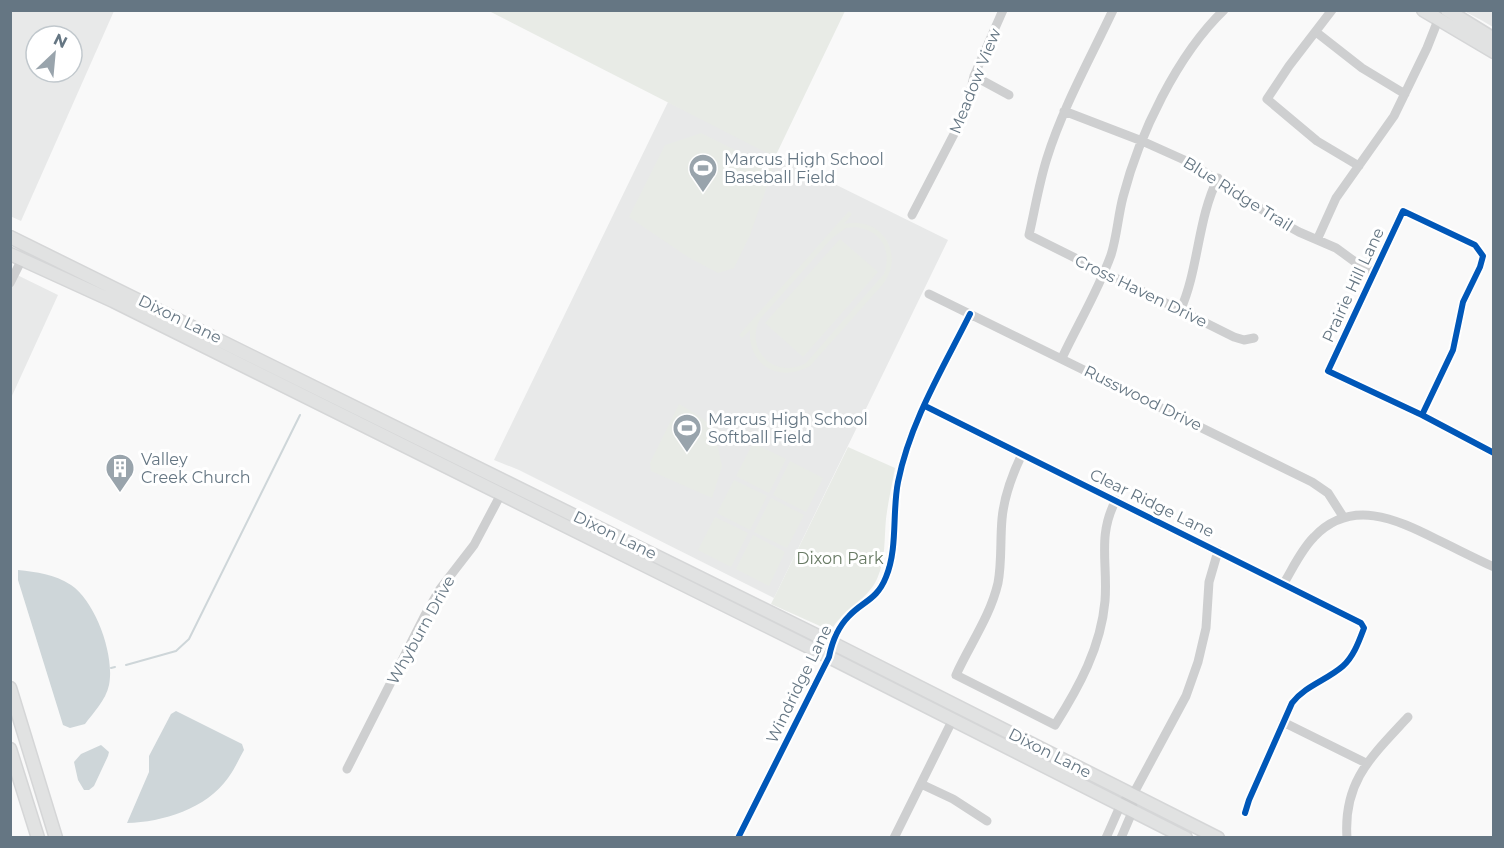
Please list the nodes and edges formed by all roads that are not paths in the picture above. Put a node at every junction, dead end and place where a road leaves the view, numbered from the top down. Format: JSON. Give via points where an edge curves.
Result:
{"nodes":[{"id":1,"x":1003,"y":10,"type":"edge"},
{"id":2,"x":1113,"y":10,"type":"edge"},
{"id":3,"x":1224,"y":10,"type":"edge"},
{"id":4,"x":1332,"y":10,"type":"edge"},
{"id":5,"x":1423,"y":10,"type":"edge"},
{"id":6,"x":1445,"y":12,"type":"edge"},
{"id":7,"x":1316,"y":32,"type":"junction"},
{"id":8,"x":1494,"y":39,"type":"edge"},
{"id":9,"x":1494,"y":52,"type":"edge"},
{"id":10,"x":974,"y":76,"type":"junction"},
{"id":11,"x":1405,"y":94,"type":"junction"},
{"id":12,"x":1009,"y":95,"type":"dead end"},
{"id":13,"x":1064,"y":111,"type":"junction"},
{"id":14,"x":1142,"y":141,"type":"junction"},
{"id":15,"x":1359,"y":166,"type":"junction"},
{"id":16,"x":1218,"y":178,"type":"junction"},
{"id":17,"x":912,"y":216,"type":"dead end"},
{"id":18,"x":10,"y":237,"type":"edge"},
{"id":19,"x":1317,"y":240,"type":"junction"},
{"id":20,"x":29,"y":246,"type":"junction"},
{"id":21,"x":16,"y":256,"type":"edge"},
{"id":22,"x":1374,"y":272,"type":"junction"},
{"id":23,"x":1103,"y":273,"type":"junction"},
{"id":24,"x":10,"y":283,"type":"edge"},
{"id":25,"x":929,"y":294,"type":"dead end"},
{"id":26,"x":1180,"y":311,"type":"junction"},
{"id":27,"x":970,"y":314,"type":"junction"},
{"id":28,"x":173,"y":323,"type":"junction"},
{"id":29,"x":1254,"y":338,"type":"dead end"},
{"id":30,"x":1062,"y":358,"type":"junction"},
{"id":31,"x":925,"y":406,"type":"junction"},
{"id":32,"x":1422,"y":415,"type":"junction"},
{"id":33,"x":385,"y":429,"type":"junction"},
{"id":34,"x":1494,"y":453,"type":"edge"},
{"id":35,"x":1022,"y":454,"type":"junction"},
{"id":36,"x":501,"y":494,"type":"junction"},
{"id":37,"x":1116,"y":501,"type":"junction"},
{"id":38,"x":1344,"y":518,"type":"junction"},
{"id":39,"x":1218,"y":550,"type":"junction"},
{"id":40,"x":1494,"y":567,"type":"edge"},
{"id":41,"x":1284,"y":583,"type":"junction"},
{"id":42,"x":832,"y":643,"type":"junction"},
{"id":43,"x":829,"y":657,"type":"junction"},
{"id":44,"x":10,"y":688,"type":"edge"},
{"id":45,"x":1408,"y":717,"type":"dead end"},
{"id":46,"x":953,"y":719,"type":"junction"},
{"id":47,"x":1283,"y":722,"type":"junction"},
{"id":48,"x":10,"y":749,"type":"edge"},
{"id":49,"x":32,"y":758,"type":"junction"},
{"id":50,"x":15,"y":763,"type":"junction"},
{"id":51,"x":1366,"y":763,"type":"junction"},
{"id":52,"x":347,"y":769,"type":"dead end"},
{"id":53,"x":921,"y":784,"type":"junction"},
{"id":54,"x":1132,"y":795,"type":"junction"},
{"id":55,"x":1121,"y":804,"type":"junction"},
{"id":56,"x":1133,"y":810,"type":"junction"},
{"id":57,"x":1245,"y":813,"type":"dead end"},
{"id":58,"x":987,"y":821,"type":"dead end"},
{"id":59,"x":38,"y":837,"type":"edge"},
{"id":60,"x":56,"y":837,"type":"edge"},
{"id":61,"x":738,"y":837,"type":"edge"},
{"id":62,"x":894,"y":837,"type":"edge"},
{"id":63,"x":1106,"y":837,"type":"edge"},
{"id":64,"x":1121,"y":837,"type":"edge"},
{"id":65,"x":1186,"y":837,"type":"edge"},
{"id":66,"x":1218,"y":837,"type":"edge"},
{"id":67,"x":1347,"y":837,"type":"edge"}],
"edges":[{"from":1,"to":10,"type":"street","name":"Meadow View"},
{"from":2,"to":13,"type":"street"},
{"from":3,"to":14,"type":"street","via":[[1196,40],[1175,72]]},
{"from":4,"to":7,"type":"street"},
{"from":5,"to":6,"type":"main road"},
{"from":6,"to":8,"type":"main road"},
{"from":6,"to":9,"type":"main road"},
{"from":6,"to":11,"type":"street"},
{"from":7,"to":11,"type":"street","via":[[1362,68]]},
{"from":7,"to":15,"type":"street","via":[[1267,99],[1317,141]]},
{"from":10,"to":12,"type":"street"},
{"from":10,"to":17,"type":"street","name":"Meadow View","via":[[966,111]]},
{"from":11,"to":15,"type":"street"},
{"from":13,"to":14,"type":"street","name":"Blue Ridge Trail"},
{"from":13,"to":23,"type":"street","name":"Cross Haven Drive","via":[[1047,158],[1029,235]]},
{"from":14,"to":16,"type":"street","name":"Blue Ridge Trail"},
{"from":14,"to":23,"type":"street"},
{"from":15,"to":19,"type":"street","via":[[1336,198]]},
{"from":16,"to":19,"type":"street","name":"Blue Ridge Trail","via":[[1281,222]]},
{"from":16,"to":26,"type":"street"},
{"from":18,"to":20,"type":"main road","name":"Dixon Lane"},
{"from":19,"to":22,"type":"street","name":"Blue Ridge Trail"},
{"from":20,"to":21,"type":"main road"},
{"from":20,"to":28,"type":"main road","name":"Dixon Lane"},
{"from":21,"to":24,"type":"street"},
{"from":21,"to":28,"type":"main road","name":"Dixon Lane"},
{"from":22,"to":32,"type":"street","name":"Prairie Hill Lane","via":[[1328,371]]},
{"from":22,"to":32,"type":"street","name":"Prairie Hill Lane","via":[[1403,211],[1481,250],[1480,267],[1463,302],[1453,350]]},
{"from":23,"to":26,"type":"street","name":"Cross Haven Drive"},
{"from":23,"to":30,"type":"street"},
{"from":25,"to":27,"type":"street","name":"Russwood Drive"},
{"from":26,"to":29,"type":"street","name":"Cross Haven Drive","via":[[1234,337]]},
{"from":27,"to":30,"type":"street","name":"Russwood Drive"},
{"from":27,"to":31,"type":"street","name":"Windridge Lane"},
{"from":28,"to":33,"type":"main road","name":"Dixon Lane"},
{"from":30,"to":38,"type":"street","name":"Russwood Drive","via":[[1312,482],[1328,494]]},
{"from":31,"to":35,"type":"street","name":"Clear Ridge Lane"},
{"from":31,"to":42,"type":"street","name":"Windridge Lane","via":[[898,483],[887,575],[868,602],[849,615]]},
{"from":32,"to":34,"type":"street"},
{"from":33,"to":36,"type":"main road","name":"Dixon Lane"},
{"from":33,"to":42,"type":"main road","name":"Dixon Lane"},
{"from":35,"to":37,"type":"street","name":"Clear Ridge Lane"},
{"from":35,"to":37,"type":"street","via":[[1004,502],[994,599],[956,675],[1055,725],[1083,676],[1097,640],[1104,601],[1105,527]]},
{"from":36,"to":43,"type":"main road","name":"Dixon Lane"},
{"from":36,"to":52,"type":"street","name":"Whyburn Drive","via":[[474,545],[425,615]]},
{"from":37,"to":39,"type":"street","name":"Clear Ridge Lane"},
{"from":38,"to":40,"type":"street","via":[[1358,514],[1393,519]]},
{"from":38,"to":41,"type":"street","via":[[1313,537]]},
{"from":39,"to":41,"type":"street","name":"Clear Ridge Lane"},
{"from":39,"to":54,"type":"street","via":[[1209,582],[1206,627],[1192,679]]},
{"from":41,"to":47,"type":"street","name":"Clear Ridge Lane","via":[[1359,620],[1364,628],[1344,665],[1299,694]]},
{"from":42,"to":43,"type":"street","name":"Windridge Lane"},
{"from":42,"to":54,"type":"main road","name":"Dixon Lane"},
{"from":43,"to":46,"type":"main road","name":"Dixon Lane"},
{"from":43,"to":61,"type":"street","name":"Windridge Lane"},
{"from":44,"to":49,"type":"main road"},
{"from":45,"to":51,"type":"street"},
{"from":46,"to":53,"type":"street"},
{"from":46,"to":55,"type":"main road","name":"Dixon Lane"},
{"from":47,"to":51,"type":"street"},
{"from":47,"to":57,"type":"street"},
{"from":48,"to":50,"type":"main road"},
{"from":49,"to":50,"type":"main road"},
{"from":49,"to":60,"type":"main road"},
{"from":50,"to":59,"type":"main road"},
{"from":51,"to":67,"type":"street","via":[[1346,810]]},
{"from":53,"to":58,"type":"street"},
{"from":53,"to":62,"type":"street"},
{"from":54,"to":55,"type":"street"},
{"from":54,"to":56,"type":"street"},
{"from":54,"to":66,"type":"main road","name":"Dixon Lane"},
{"from":55,"to":56,"type":"main road","name":"Dixon Lane"},
{"from":55,"to":63,"type":"street"},
{"from":56,"to":64,"type":"street"},
{"from":56,"to":65,"type":"main road","name":"Dixon Lane"}]}
